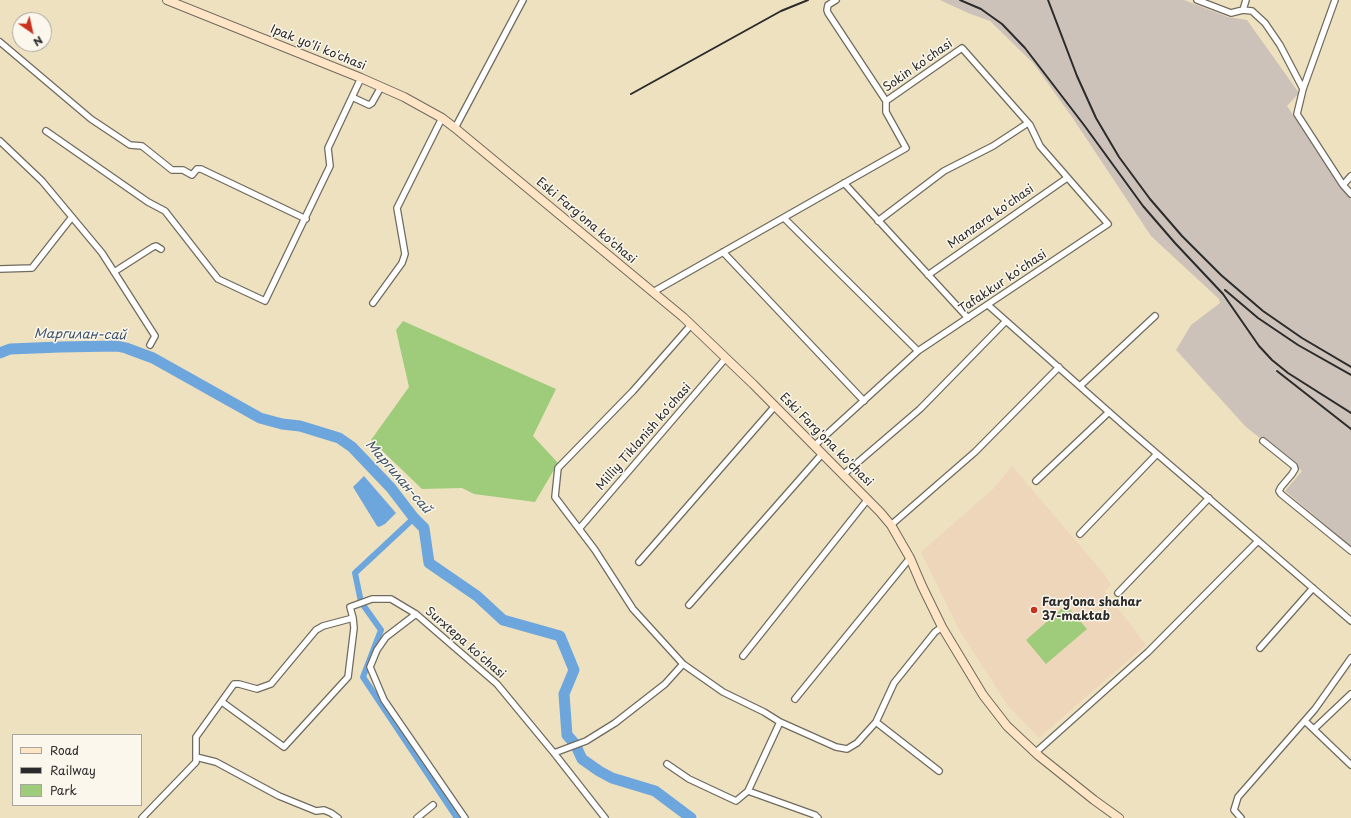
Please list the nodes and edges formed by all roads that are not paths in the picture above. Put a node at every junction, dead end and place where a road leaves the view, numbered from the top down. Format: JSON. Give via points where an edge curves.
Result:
{"nodes":[{"id":1,"x":167,"y":0,"type":"edge"},
{"id":2,"x":523,"y":0,"type":"edge"},
{"id":3,"x":836,"y":0,"type":"edge"},
{"id":4,"x":1197,"y":0,"type":"edge"},
{"id":5,"x":1246,"y":0,"type":"edge"},
{"id":6,"x":1335,"y":0,"type":"edge"},
{"id":7,"x":1243,"y":10,"type":"junction"},
{"id":8,"x":0,"y":42,"type":"edge"},
{"id":9,"x":361,"y":78,"type":"junction"},
{"id":10,"x":381,"y":87,"type":"junction"},
{"id":11,"x":1303,"y":89,"type":"junction"},
{"id":12,"x":352,"y":97,"type":"junction"},
{"id":13,"x":886,"y":101,"type":"junction"},
{"id":14,"x":442,"y":118,"type":"junction"},
{"id":15,"x":1028,"y":123,"type":"junction"},
{"id":16,"x":455,"y":128,"type":"junction"},
{"id":17,"x":46,"y":131,"type":"dead end"},
{"id":18,"x":0,"y":141,"type":"edge"},
{"id":19,"x":1351,"y":176,"type":"edge"},
{"id":20,"x":1067,"y":178,"type":"junction"},
{"id":21,"x":844,"y":183,"type":"junction"},
{"id":22,"x":1343,"y":184,"type":"junction"},
{"id":23,"x":1351,"y":194,"type":"edge"},
{"id":24,"x":72,"y":217,"type":"junction"},
{"id":25,"x":784,"y":218,"type":"junction"},
{"id":26,"x":306,"y":219,"type":"junction"},
{"id":27,"x":878,"y":221,"type":"junction"},
{"id":28,"x":161,"y":249,"type":"dead end"},
{"id":29,"x":723,"y":252,"type":"junction"},
{"id":30,"x":0,"y":269,"type":"edge"},
{"id":31,"x":114,"y":272,"type":"junction"},
{"id":32,"x":928,"y":275,"type":"junction"},
{"id":33,"x":653,"y":292,"type":"junction"},
{"id":34,"x":373,"y":304,"type":"dead end"},
{"id":35,"x":988,"y":305,"type":"junction"},
{"id":36,"x":1155,"y":316,"type":"dead end"},
{"id":37,"x":968,"y":318,"type":"junction"},
{"id":38,"x":1006,"y":321,"type":"junction"},
{"id":39,"x":691,"y":325,"type":"junction"},
{"id":40,"x":150,"y":345,"type":"dead end"},
{"id":41,"x":918,"y":352,"type":"junction"},
{"id":42,"x":725,"y":358,"type":"junction"},
{"id":43,"x":1059,"y":367,"type":"junction"},
{"id":44,"x":1080,"y":386,"type":"junction"},
{"id":45,"x":864,"y":401,"type":"junction"},
{"id":46,"x":775,"y":406,"type":"junction"},
{"id":47,"x":1109,"y":412,"type":"junction"},
{"id":48,"x":1264,"y":441,"type":"dead end"},
{"id":49,"x":814,"y":446,"type":"junction"},
{"id":50,"x":822,"y":454,"type":"junction"},
{"id":51,"x":1157,"y":454,"type":"junction"},
{"id":52,"x":843,"y":475,"type":"junction"},
{"id":53,"x":1036,"y":481,"type":"dead end"},
{"id":54,"x":1209,"y":498,"type":"junction"},
{"id":55,"x":868,"y":499,"type":"junction"},
{"id":56,"x":891,"y":525,"type":"junction"},
{"id":57,"x":580,"y":529,"type":"junction"},
{"id":58,"x":1080,"y":534,"type":"dead end"},
{"id":59,"x":1258,"y":541,"type":"junction"},
{"id":60,"x":1351,"y":551,"type":"edge"},
{"id":61,"x":910,"y":558,"type":"junction"},
{"id":62,"x":639,"y":562,"type":"dead end"},
{"id":63,"x":1313,"y":588,"type":"junction"},
{"id":64,"x":1118,"y":593,"type":"dead end"},
{"id":65,"x":689,"y":605,"type":"dead end"},
{"id":66,"x":416,"y":614,"type":"junction"},
{"id":67,"x":353,"y":618,"type":"junction"},
{"id":68,"x":1351,"y":621,"type":"edge"},
{"id":69,"x":942,"y":627,"type":"junction"},
{"id":70,"x":1260,"y":648,"type":"dead end"},
{"id":71,"x":743,"y":656,"type":"dead end"},
{"id":72,"x":1351,"y":658,"type":"edge"},
{"id":73,"x":682,"y":664,"type":"junction"},
{"id":74,"x":1351,"y":694,"type":"edge"},
{"id":75,"x":795,"y":699,"type":"dead end"},
{"id":76,"x":222,"y":702,"type":"junction"},
{"id":77,"x":1305,"y":721,"type":"junction"},
{"id":78,"x":780,"y":722,"type":"junction"},
{"id":79,"x":876,"y":722,"type":"junction"},
{"id":80,"x":1314,"y":729,"type":"junction"},
{"id":81,"x":554,"y":753,"type":"junction"},
{"id":82,"x":1035,"y":753,"type":"junction"},
{"id":83,"x":196,"y":758,"type":"junction"},
{"id":84,"x":667,"y":764,"type":"dead end"},
{"id":85,"x":1351,"y":765,"type":"edge"},
{"id":86,"x":939,"y":771,"type":"dead end"},
{"id":87,"x":748,"y":792,"type":"junction"},
{"id":88,"x":433,"y":805,"type":"dead end"},
{"id":89,"x":142,"y":818,"type":"edge"},
{"id":90,"x":338,"y":818,"type":"edge"},
{"id":91,"x":417,"y":818,"type":"edge"},
{"id":92,"x":465,"y":818,"type":"edge"},
{"id":93,"x":605,"y":818,"type":"edge"},
{"id":94,"x":818,"y":818,"type":"edge"},
{"id":95,"x":1119,"y":818,"type":"edge"},
{"id":96,"x":1241,"y":818,"type":"edge"}],
"edges":[{"from":1,"to":9,"type":"main road","name":"Ipak yo'li ko'chasi"},
{"from":2,"to":16,"type":"street"},
{"from":3,"to":13,"type":"street","via":[[828,5],[828,13]]},
{"from":4,"to":7,"type":"street","via":[[1231,13]]},
{"from":5,"to":7,"type":"street"},
{"from":6,"to":11,"type":"street"},
{"from":7,"to":11,"type":"street","via":[[1252,11],[1265,23],[1280,45]]},
{"from":8,"to":26,"type":"street","via":[[91,119],[130,145],[142,146],[172,170],[182,170],[192,175],[197,169],[201,169]]},
{"from":9,"to":10,"type":"main road","name":"Ipak yo'li ko'chasi"},
{"from":9,"to":12,"type":"street"},
{"from":10,"to":12,"type":"street","via":[[372,103]]},
{"from":10,"to":14,"type":"main road","name":"Ipak yo'li ko'chasi"},
{"from":11,"to":22,"type":"street","via":[[1297,114]]},
{"from":12,"to":26,"type":"street","via":[[328,148],[330,166]]},
{"from":13,"to":15,"type":"street","name":"Sokin koʻchasi","via":[[962,48]]},
{"from":13,"to":21,"type":"street","name":"Sokin koʻchasi","via":[[886,112],[906,148]]},
{"from":14,"to":16,"type":"main road","name":"Ipak yo'li ko'chasi"},
{"from":14,"to":34,"type":"street","via":[[397,208],[404,254],[402,263]]},
{"from":15,"to":20,"type":"street","name":"Tafakkur koʻchasi","via":[[1040,146]]},
{"from":15,"to":27,"type":"street","via":[[993,146],[944,171]]},
{"from":16,"to":33,"type":"main road","name":"Eski Farg'ona ko'chasi"},
{"from":17,"to":26,"type":"street","via":[[148,202],[165,211],[218,279],[265,301]]},
{"from":18,"to":24,"type":"street","via":[[42,181]]},
{"from":19,"to":22,"type":"street"},
{"from":20,"to":32,"type":"street","name":"Manzara koʻchasi"},
{"from":20,"to":35,"type":"street","name":"Tafakkur koʻchasi","via":[[1108,224]]},
{"from":21,"to":25,"type":"street","name":"Sokin koʻchasi"},
{"from":21,"to":27,"type":"street"},
{"from":22,"to":23,"type":"street"},
{"from":24,"to":30,"type":"street","via":[[32,268]]},
{"from":24,"to":31,"type":"street"},
{"from":25,"to":29,"type":"street","name":"Sokin koʻchasi"},
{"from":25,"to":41,"type":"street"},
{"from":27,"to":32,"type":"street"},
{"from":28,"to":31,"type":"street","via":[[153,247]]},
{"from":29,"to":33,"type":"street","name":"Sokin koʻchasi"},
{"from":29,"to":45,"type":"street"},
{"from":31,"to":40,"type":"street","via":[[155,336]]},
{"from":32,"to":37,"type":"street"},
{"from":33,"to":39,"type":"main road","name":"Eski Farg'ona ko'chasi"},
{"from":35,"to":37,"type":"street","name":"Tafakkur koʻchasi"},
{"from":35,"to":38,"type":"street"},
{"from":36,"to":44,"type":"street"},
{"from":37,"to":41,"type":"street","name":"Tafakkur koʻchasi"},
{"from":38,"to":43,"type":"street"},
{"from":38,"to":52,"type":"street","via":[[920,409]]},
{"from":39,"to":42,"type":"main road","name":"Eski Farg'ona ko'chasi"},
{"from":39,"to":57,"type":"street","via":[[633,391],[558,468],[555,497]]},
{"from":41,"to":45,"type":"street","name":"Tafakkur koʻchasi"},
{"from":42,"to":46,"type":"main road","name":"Eski Farg'ona ko'chasi"},
{"from":42,"to":57,"type":"street","name":"Milliy Tiklanish koʻchasi"},
{"from":43,"to":44,"type":"street"},
{"from":43,"to":56,"type":"street","via":[[975,452]]},
{"from":44,"to":47,"type":"street"},
{"from":45,"to":49,"type":"street","name":"Tafakkur koʻchasi"},
{"from":46,"to":49,"type":"main road","name":"Eski Farg'ona ko'chasi"},
{"from":46,"to":62,"type":"street"},
{"from":47,"to":51,"type":"street"},
{"from":47,"to":53,"type":"street"},
{"from":48,"to":60,"type":"street","via":[[1295,469],[1279,490],[1281,494]]},
{"from":49,"to":50,"type":"main road","name":"Eski Farg'ona ko'chasi"},
{"from":50,"to":52,"type":"main road","name":"Eski Farg'ona ko'chasi"},
{"from":50,"to":65,"type":"street"},
{"from":51,"to":54,"type":"street"},
{"from":51,"to":58,"type":"street"},
{"from":52,"to":55,"type":"main road","name":"Eski Farg'ona ko'chasi"},
{"from":54,"to":59,"type":"street"},
{"from":54,"to":64,"type":"street"},
{"from":55,"to":56,"type":"main road","name":"Eski Farg'ona ko'chasi"},
{"from":55,"to":71,"type":"street"},
{"from":56,"to":61,"type":"main road","name":"Eski Farg'ona ko'chasi"},
{"from":57,"to":73,"type":"street","via":[[633,608]]},
{"from":59,"to":63,"type":"street"},
{"from":59,"to":82,"type":"street","via":[[1148,652]]},
{"from":61,"to":69,"type":"main road","name":"Eski Farg'ona ko'chasi"},
{"from":61,"to":75,"type":"street"},
{"from":63,"to":68,"type":"street"},
{"from":63,"to":70,"type":"street"},
{"from":66,"to":67,"type":"street","name":"Surxtepa koʻchasi","via":[[391,599],[368,600],[350,607]]},
{"from":66,"to":81,"type":"street","name":"Surxtepa koʻchasi","via":[[497,684]]},
{"from":66,"to":92,"type":"street","via":[[386,637],[370,667],[384,700]]},
{"from":67,"to":76,"type":"street","via":[[316,630],[271,684],[257,689],[234,684]]},
{"from":67,"to":76,"type":"street","via":[[348,677],[284,747]]},
{"from":69,"to":79,"type":"street","via":[[935,632],[894,683]]},
{"from":69,"to":82,"type":"main road","name":"Eski Farg'ona ko'chasi","via":[[991,706]]},
{"from":72,"to":77,"type":"street"},
{"from":73,"to":78,"type":"street","via":[[723,692]]},
{"from":73,"to":81,"type":"street","via":[[665,684],[602,732]]},
{"from":74,"to":80,"type":"street"},
{"from":76,"to":83,"type":"street","via":[[196,737]]},
{"from":77,"to":80,"type":"street"},
{"from":77,"to":96,"type":"street","via":[[1238,797],[1234,810]]},
{"from":78,"to":79,"type":"street","via":[[836,748],[847,749],[857,743]]},
{"from":78,"to":87,"type":"street"},
{"from":79,"to":86,"type":"street"},
{"from":80,"to":85,"type":"street"},
{"from":81,"to":93,"type":"street","name":"Surxtepa koʻchasi"},
{"from":82,"to":95,"type":"main road","name":"Eski Farg'ona ko'chasi"},
{"from":83,"to":89,"type":"street","via":[[196,762]]},
{"from":83,"to":90,"type":"street","via":[[216,762],[279,796],[316,810],[324,810]]},
{"from":84,"to":87,"type":"street","via":[[689,779],[736,801]]},
{"from":87,"to":94,"type":"street"},
{"from":88,"to":91,"type":"street"}]}
